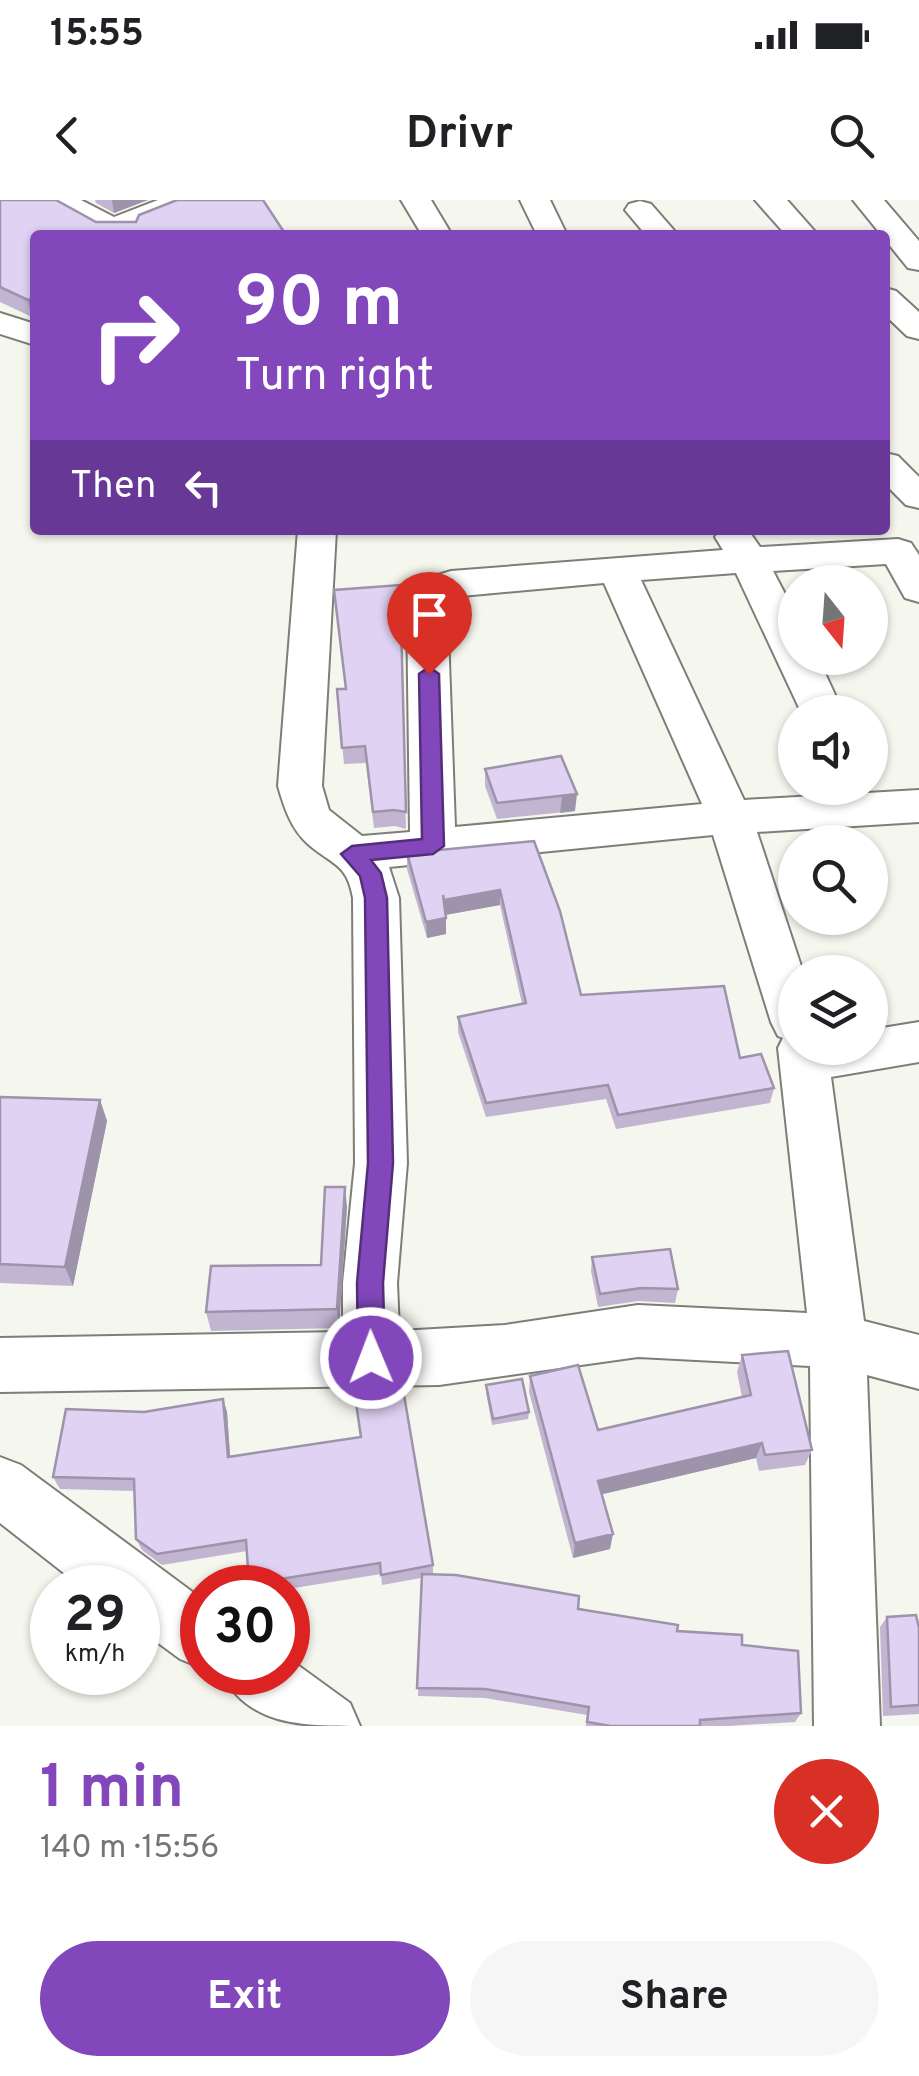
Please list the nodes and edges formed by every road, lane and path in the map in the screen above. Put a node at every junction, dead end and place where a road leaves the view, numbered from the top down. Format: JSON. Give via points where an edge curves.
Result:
{"nodes":[{"id":1,"x":59,"y":200,"type":"edge"},
{"id":2,"x":185,"y":200,"type":"edge"},
{"id":3,"x":416,"y":200,"type":"edge"},
{"id":4,"x":536,"y":200,"type":"edge"},
{"id":5,"x":770,"y":200,"type":"edge"},
{"id":6,"x":868,"y":200,"type":"edge"},
{"id":7,"x":640,"y":210,"type":"dead end"},
{"id":8,"x":114,"y":230,"type":"edge"},
{"id":9,"x":122,"y":230,"type":"edge"},
{"id":10,"x":434,"y":230,"type":"edge"},
{"id":11,"x":550,"y":230,"type":"edge"},
{"id":12,"x":658,"y":230,"type":"edge"},
{"id":13,"x":798,"y":230,"type":"edge"},
{"id":14,"x":919,"y":261,"type":"edge"},
{"id":15,"x":890,"y":264,"type":"edge"},
{"id":16,"x":890,"y":303,"type":"edge"},
{"id":17,"x":0,"y":323,"type":"edge"},
{"id":18,"x":919,"y":329,"type":"edge"},
{"id":19,"x":30,"y":334,"type":"edge"},
{"id":20,"x":890,"y":469,"type":"edge"},
{"id":21,"x":919,"y":497,"type":"edge"},
{"id":22,"x":316,"y":535,"type":"edge"},
{"id":23,"x":739,"y":545,"type":"edge"},
{"id":24,"x":617,"y":570,"type":"junction"},
{"id":25,"x":919,"y":590,"type":"edge"},
{"id":26,"x":778,"y":620,"type":"edge"},
{"id":27,"x":888,"y":802,"type":"edge"},
{"id":28,"x":812,"y":805,"type":"edge"},
{"id":29,"x":919,"y":806,"type":"edge"},
{"id":30,"x":730,"y":816,"type":"junction"},
{"id":31,"x":433,"y":846,"type":"junction"},
{"id":32,"x":352,"y":854,"type":"junction"},
{"id":33,"x":778,"y":967,"type":"edge"},
{"id":34,"x":888,"y":1042,"type":"edge"},
{"id":35,"x":919,"y":1042,"type":"edge"},
{"id":36,"x":805,"y":1065,"type":"edge"},
{"id":37,"x":838,"y":1341,"type":"junction"},
{"id":38,"x":371,"y":1358,"type":"junction"},
{"id":39,"x":919,"y":1362,"type":"edge"},
{"id":40,"x":0,"y":1364,"type":"edge"},
{"id":41,"x":0,"y":1486,"type":"edge"},
{"id":42,"x":104,"y":1565,"type":"edge"},
{"id":43,"x":285,"y":1695,"type":"edge"},
{"id":44,"x":327,"y":1726,"type":"edge"},
{"id":45,"x":847,"y":1726,"type":"edge"}],
"edges":[{"from":1,"to":8,"type":"street"},
{"from":2,"to":9,"type":"street"},
{"from":3,"to":10,"type":"street"},
{"from":4,"to":11,"type":"street"},
{"from":5,"to":13,"type":"street"},
{"from":6,"to":14,"type":"street"},
{"from":7,"to":12,"type":"street"},
{"from":14,"to":15,"type":"street"},
{"from":16,"to":18,"type":"street"},
{"from":17,"to":19,"type":"street"},
{"from":20,"to":21,"type":"street"},
{"from":22,"to":32,"type":"street","via":[[300,786],[304,811],[321,834]]},
{"from":23,"to":24,"type":"street"},
{"from":23,"to":25,"type":"street","via":[[898,551]]},
{"from":23,"to":26,"type":"street"},
{"from":24,"to":30,"type":"street"},
{"from":24,"to":31,"type":"street","via":[[450,583],[436,590],[427,605]]},
{"from":27,"to":29,"type":"street"},
{"from":28,"to":30,"type":"street"},
{"from":30,"to":31,"type":"street"},
{"from":30,"to":33,"type":"street"},
{"from":31,"to":32,"type":"street"},
{"from":32,"to":38,"type":"street","via":[[370,873],[376,898],[380,1163]]},
{"from":34,"to":35,"type":"street"},
{"from":36,"to":37,"type":"street"},
{"from":37,"to":38,"type":"street","via":[[638,1331],[488,1354]]},
{"from":37,"to":39,"type":"street"},
{"from":37,"to":45,"type":"street"},
{"from":38,"to":40,"type":"street"},
{"from":41,"to":42,"type":"street"},
{"from":43,"to":44,"type":"street"}]}
